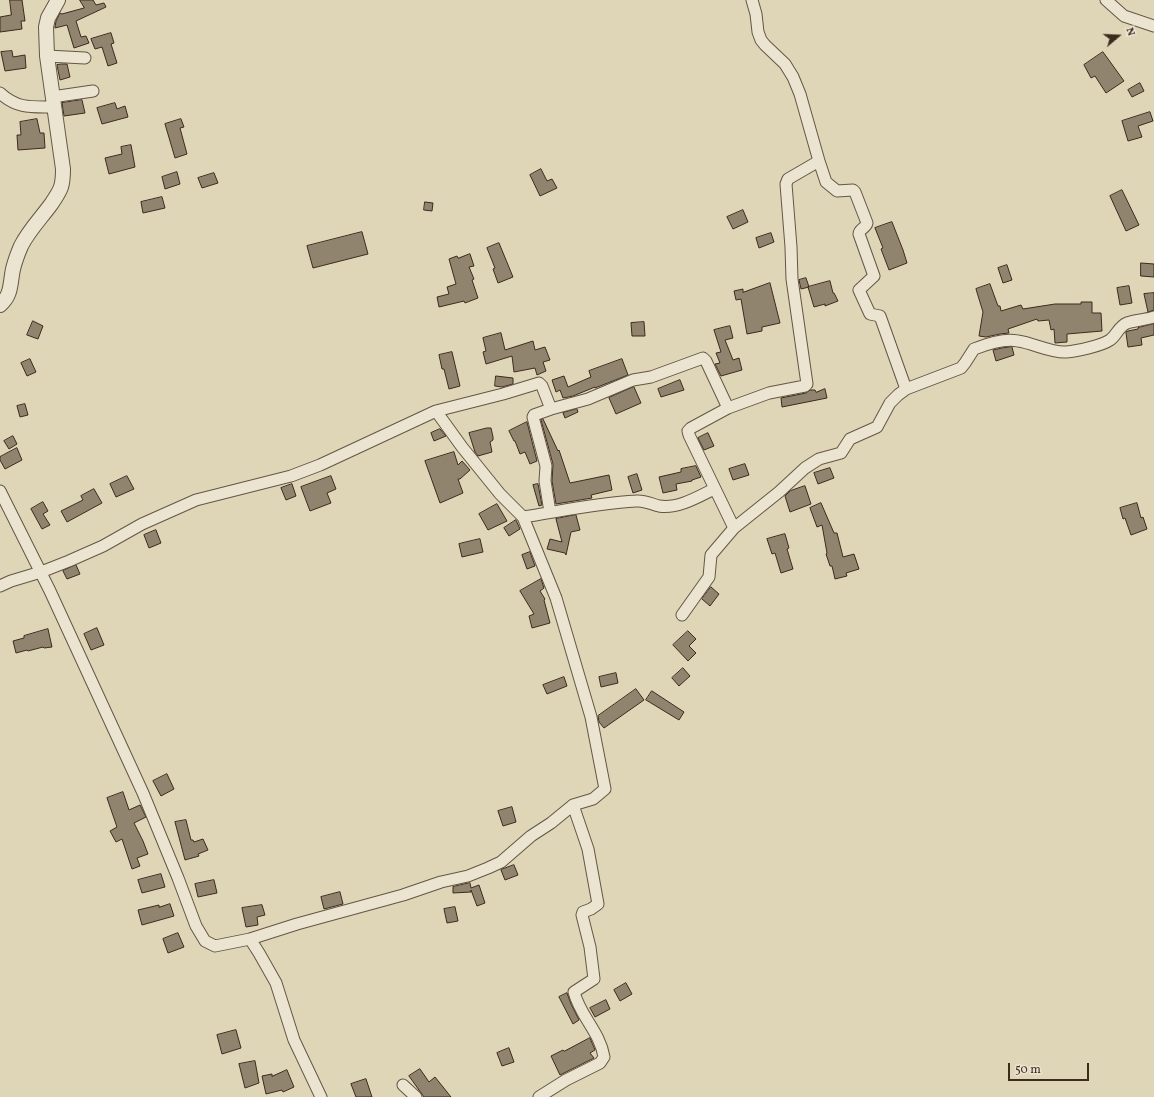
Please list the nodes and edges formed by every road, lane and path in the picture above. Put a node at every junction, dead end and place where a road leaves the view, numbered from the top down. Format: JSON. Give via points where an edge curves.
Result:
{"nodes":[{"id":1,"x":58,"y":0,"type":"edge"},
{"id":2,"x":752,"y":0,"type":"edge"},
{"id":3,"x":1106,"y":0,"type":"edge"},
{"id":4,"x":1154,"y":26,"type":"edge"},
{"id":5,"x":47,"y":56,"type":"junction"},
{"id":6,"x":85,"y":58,"type":"dead end"},
{"id":7,"x":93,"y":91,"type":"dead end"},
{"id":8,"x":0,"y":93,"type":"edge"},
{"id":9,"x":53,"y":102,"type":"junction"},
{"id":10,"x":819,"y":161,"type":"junction"},
{"id":11,"x":0,"y":305,"type":"edge"},
{"id":12,"x":1154,"y":317,"type":"edge"},
{"id":13,"x":906,"y":390,"type":"junction"},
{"id":14,"x":551,"y":408,"type":"junction"},
{"id":15,"x":728,"y":408,"type":"junction"},
{"id":16,"x":436,"y":412,"type":"junction"},
{"id":17,"x":714,"y":489,"type":"junction"},
{"id":18,"x":0,"y":491,"type":"edge"},
{"id":19,"x":550,"y":512,"type":"junction"},
{"id":20,"x":523,"y":516,"type":"junction"},
{"id":21,"x":734,"y":528,"type":"junction"},
{"id":22,"x":41,"y":572,"type":"junction"},
{"id":23,"x":0,"y":586,"type":"edge"},
{"id":24,"x":682,"y":615,"type":"dead end"},
{"id":25,"x":572,"y":805,"type":"junction"},
{"id":26,"x":250,"y":939,"type":"junction"},
{"id":27,"x":403,"y":1085,"type":"dead end"},
{"id":28,"x":320,"y":1097,"type":"edge"},
{"id":29,"x":416,"y":1097,"type":"edge"},
{"id":30,"x":538,"y":1097,"type":"edge"}],
"edges":[{"from":1,"to":5,"type":"street","via":[[46,27]]},
{"from":2,"to":10,"type":"street","via":[[761,40],[785,64],[796,83]]},
{"from":3,"to":4,"type":"street","via":[[1124,16]]},
{"from":5,"to":6,"type":"street"},
{"from":5,"to":9,"type":"street"},
{"from":7,"to":9,"type":"street"},
{"from":8,"to":9,"type":"street","via":[[14,104],[31,107]]},
{"from":9,"to":11,"type":"street","via":[[63,169],[61,186],[59,193],[22,244],[13,270],[10,292]]},
{"from":10,"to":13,"type":"street","via":[[827,184],[837,191],[855,192],[866,223],[859,234],[874,276],[859,290],[870,314],[880,316]]},
{"from":10,"to":15,"type":"street","via":[[788,180],[786,184],[792,279],[808,384]]},
{"from":12,"to":13,"type":"street","via":[[1127,323],[1109,340],[1082,350],[1064,352],[1018,340],[988,344],[974,349],[961,368]]},
{"from":13,"to":21,"type":"street","via":[[890,403],[877,427],[848,440],[841,453],[819,459],[805,468]]},
{"from":14,"to":15,"type":"street","via":[[588,399],[633,380],[651,377],[702,358],[706,361]]},
{"from":14,"to":16,"type":"street","via":[[539,383]]},
{"from":14,"to":19,"type":"street","via":[[533,417],[546,466],[545,481]]},
{"from":15,"to":17,"type":"street","via":[[689,429],[688,433]]},
{"from":16,"to":20,"type":"street","via":[[500,494]]},
{"from":16,"to":22,"type":"street","via":[[291,476],[196,500],[142,524],[103,546]]},
{"from":17,"to":19,"type":"street","via":[[671,506],[659,506],[637,500]]},
{"from":17,"to":21,"type":"street"},
{"from":18,"to":22,"type":"street"},
{"from":19,"to":20,"type":"street"},
{"from":20,"to":25,"type":"street","via":[[556,598],[591,717],[605,789],[593,799]]},
{"from":21,"to":24,"type":"street","via":[[711,555],[709,577]]},
{"from":22,"to":23,"type":"street"},
{"from":22,"to":26,"type":"street","via":[[142,793],[196,926],[205,942],[214,946]]},
{"from":25,"to":26,"type":"street","via":[[501,862],[488,868]]},
{"from":25,"to":30,"type":"street","via":[[588,849],[598,904],[582,915],[594,979],[574,992],[576,1002],[602,1047],[604,1057],[600,1063]]},
{"from":26,"to":28,"type":"street","via":[[276,983],[294,1040]]},
{"from":27,"to":29,"type":"street"}]}
